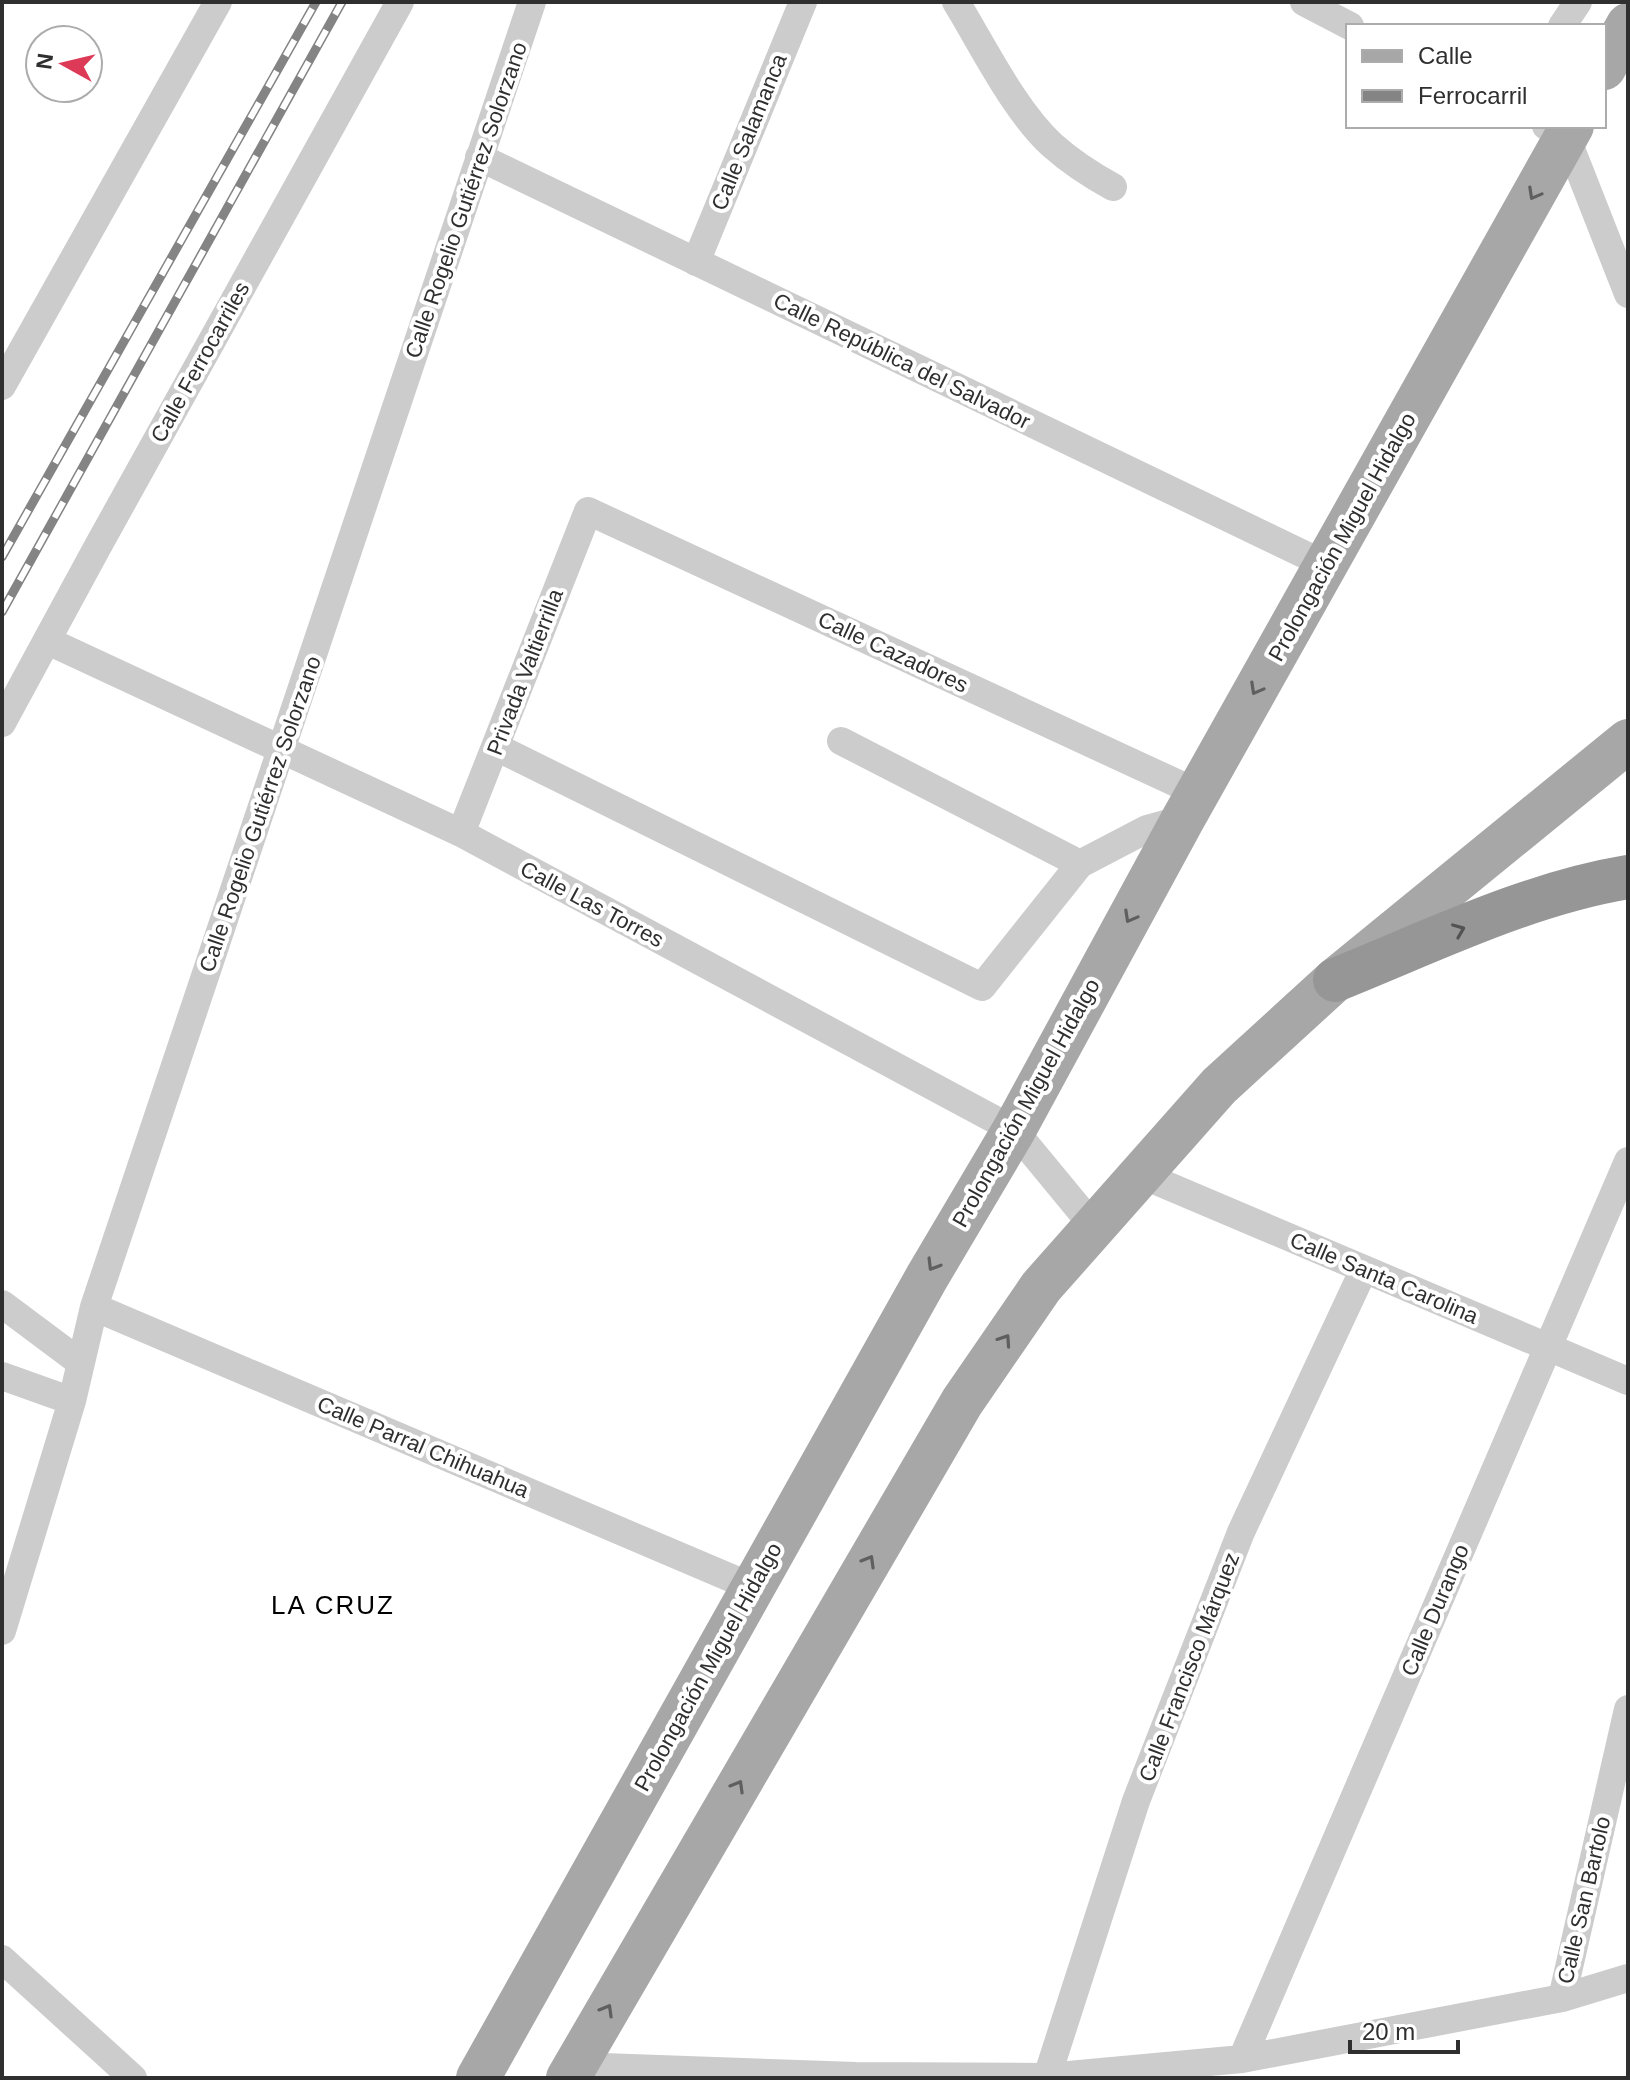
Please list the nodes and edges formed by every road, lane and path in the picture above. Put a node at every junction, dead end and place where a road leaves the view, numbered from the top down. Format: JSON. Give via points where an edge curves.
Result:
{"nodes":[{"id":1,"x":218,"y":2,"type":"edge"},
{"id":2,"x":400,"y":2,"type":"edge"},
{"id":3,"x":532,"y":2,"type":"edge"},
{"id":4,"x":803,"y":2,"type":"edge"},
{"id":5,"x":956,"y":2,"type":"edge"},
{"id":6,"x":1304,"y":2,"type":"edge"},
{"id":7,"x":1578,"y":2,"type":"edge"},
{"id":8,"x":1346,"y":24,"type":"edge"},
{"id":9,"x":1563,"y":24,"type":"edge"},
{"id":10,"x":1628,"y":25,"type":"edge"},
{"id":11,"x":1606,"y":64,"type":"edge"},
{"id":12,"x":1561,"y":129,"type":"edge"},
{"id":13,"x":479,"y":157,"type":"junction"},
{"id":14,"x":1113,"y":187,"type":"dead end"},
{"id":15,"x":696,"y":262,"type":"junction"},
{"id":16,"x":1628,"y":294,"type":"edge"},
{"id":17,"x":2,"y":386,"type":"edge"},
{"id":18,"x":588,"y":511,"type":"joint"},
{"id":19,"x":1326,"y":565,"type":"junction"},
{"id":20,"x":48,"y":641,"type":"junction"},
{"id":21,"x":2,"y":723,"type":"edge"},
{"id":22,"x":841,"y":741,"type":"dead end"},
{"id":23,"x":1628,"y":741,"type":"edge"},
{"id":24,"x":496,"y":747,"type":"junction"},
{"id":25,"x":282,"y":750,"type":"junction"},
{"id":26,"x":1191,"y":806,"type":"junction"},
{"id":27,"x":461,"y":833,"type":"junction"},
{"id":28,"x":1080,"y":864,"type":"junction"},
{"id":29,"x":1628,"y":877,"type":"edge"},
{"id":30,"x":1335,"y":980,"type":"junction"},
{"id":31,"x":1014,"y":1130,"type":"junction"},
{"id":32,"x":1628,"y":1161,"type":"edge"},
{"id":33,"x":1140,"y":1174,"type":"junction"},
{"id":34,"x":1094,"y":1227,"type":"junction"},
{"id":35,"x":1364,"y":1269,"type":"junction"},
{"id":36,"x":2,"y":1304,"type":"edge"},
{"id":37,"x":94,"y":1307,"type":"junction"},
{"id":38,"x":1548,"y":1347,"type":"junction"},
{"id":39,"x":81,"y":1363,"type":"junction"},
{"id":40,"x":2,"y":1376,"type":"edge"},
{"id":41,"x":1628,"y":1381,"type":"edge"},
{"id":42,"x":72,"y":1401,"type":"junction"},
{"id":43,"x":752,"y":1587,"type":"junction"},
{"id":44,"x":2,"y":1631,"type":"edge"},
{"id":45,"x":1628,"y":1709,"type":"edge"},
{"id":46,"x":2,"y":1959,"type":"edge"},
{"id":47,"x":1628,"y":1978,"type":"edge"},
{"id":48,"x":1562,"y":1998,"type":"junction"},
{"id":49,"x":1242,"y":2059,"type":"junction"},
{"id":50,"x":572,"y":2072,"type":"edge"},
{"id":51,"x":817,"y":2076,"type":"edge"},
{"id":52,"x":856,"y":2077,"type":"edge"},
{"id":53,"x":1047,"y":2077,"type":"edge"},
{"id":54,"x":133,"y":2078,"type":"edge"},
{"id":55,"x":478,"y":2078,"type":"edge"},
{"id":56,"x":984,"y":2078,"type":"edge"}],
"edges":[{"from":1,"to":17,"type":"street"},
{"from":2,"to":20,"type":"street","name":"Calle Ferrocarriles"},
{"from":3,"to":13,"type":"street","name":"Calle Rogelio Gutiérrez Solorzano"},
{"from":4,"to":15,"type":"street","name":"Calle Salamanca"},
{"from":5,"to":14,"type":"street","via":[[1026,115],[1060,152]]},
{"from":6,"to":8,"type":"street"},
{"from":7,"to":9,"type":"street"},
{"from":10,"to":11,"type":"main road"},
{"from":12,"to":16,"type":"street"},
{"from":12,"to":19,"type":"main road","name":"Prolongación Miguel Hidalgo","one_way":true},
{"from":13,"to":15,"type":"street","name":"Calle República del Salvador"},
{"from":13,"to":25,"type":"street","name":"Calle Rogelio Gutiérrez Solorzano"},
{"from":15,"to":19,"type":"street","name":"Calle República del Salvador"},
{"from":18,"to":24,"type":"street","name":"Privada Valtierrilla"},
{"from":18,"to":26,"type":"street","name":"Calle Cazadores"},
{"from":19,"to":26,"type":"main road","name":"Prolongación Miguel Hidalgo","one_way":true},
{"from":20,"to":21,"type":"street","name":"Calle Ferrocarriles"},
{"from":20,"to":25,"type":"street","name":"Calle Las Torres"},
{"from":22,"to":28,"type":"street"},
{"from":23,"to":30,"type":"main road"},
{"from":24,"to":27,"type":"street","name":"Privada Valtierrilla"},
{"from":24,"to":28,"type":"street","via":[[982,987]]},
{"from":25,"to":27,"type":"street","name":"Calle Las Torres"},
{"from":25,"to":37,"type":"street","name":"Calle Rogelio Gutiérrez Solorzano"},
{"from":26,"to":28,"type":"street"},
{"from":26,"to":31,"type":"main road","name":"Prolongación Miguel Hidalgo","one_way":true},
{"from":27,"to":31,"type":"street","name":"Calle Las Torres"},
{"from":30,"to":29,"type":"highway","one_way":true,"via":[[1584,884]]},
{"from":30,"to":33,"type":"main road","via":[[1219,1086]]},
{"from":31,"to":34,"type":"street","name":"Calle Las Torres"},
{"from":31,"to":43,"type":"main road","name":"Prolongación Miguel Hidalgo","one_way":true},
{"from":32,"to":38,"type":"street","name":"Calle Durango"},
{"from":33,"to":34,"type":"main road"},
{"from":33,"to":35,"type":"street","name":"Calle Santa Carolina"},
{"from":50,"to":34,"type":"main road","one_way":true,"via":[[962,1402],[1041,1287]]},
{"from":35,"to":38,"type":"street","name":"Calle Santa Carolina"},
{"from":35,"to":53,"type":"street","name":"Calle Francisco Márquez","via":[[1241,1532],[1136,1801]]},
{"from":36,"to":39,"type":"street"},
{"from":37,"to":39,"type":"street","name":"Calle Rogelio Gutiérrez Solorzano"},
{"from":37,"to":43,"type":"street","name":"Calle Parral Chihuahua"},
{"from":38,"to":41,"type":"street","name":"Calle Santa Carolina"},
{"from":38,"to":49,"type":"street","name":"Calle Durango"},
{"from":39,"to":42,"type":"street","name":"Calle Rogelio Gutiérrez Solorzano"},
{"from":40,"to":42,"type":"street"},
{"from":42,"to":44,"type":"street","name":"Calle Rogelio Gutiérrez Solorzano"},
{"from":43,"to":55,"type":"main road","name":"Prolongación Miguel Hidalgo"},
{"from":45,"to":48,"type":"street","name":"Calle San Bartolo"},
{"from":46,"to":54,"type":"street"},
{"from":47,"to":48,"type":"street"},
{"from":48,"to":49,"type":"street"},
{"from":49,"to":53,"type":"street"},
{"from":50,"to":51,"type":"street"},
{"from":51,"to":52,"type":"street"},
{"from":52,"to":56,"type":"street"},
{"from":53,"to":56,"type":"street"}]}
